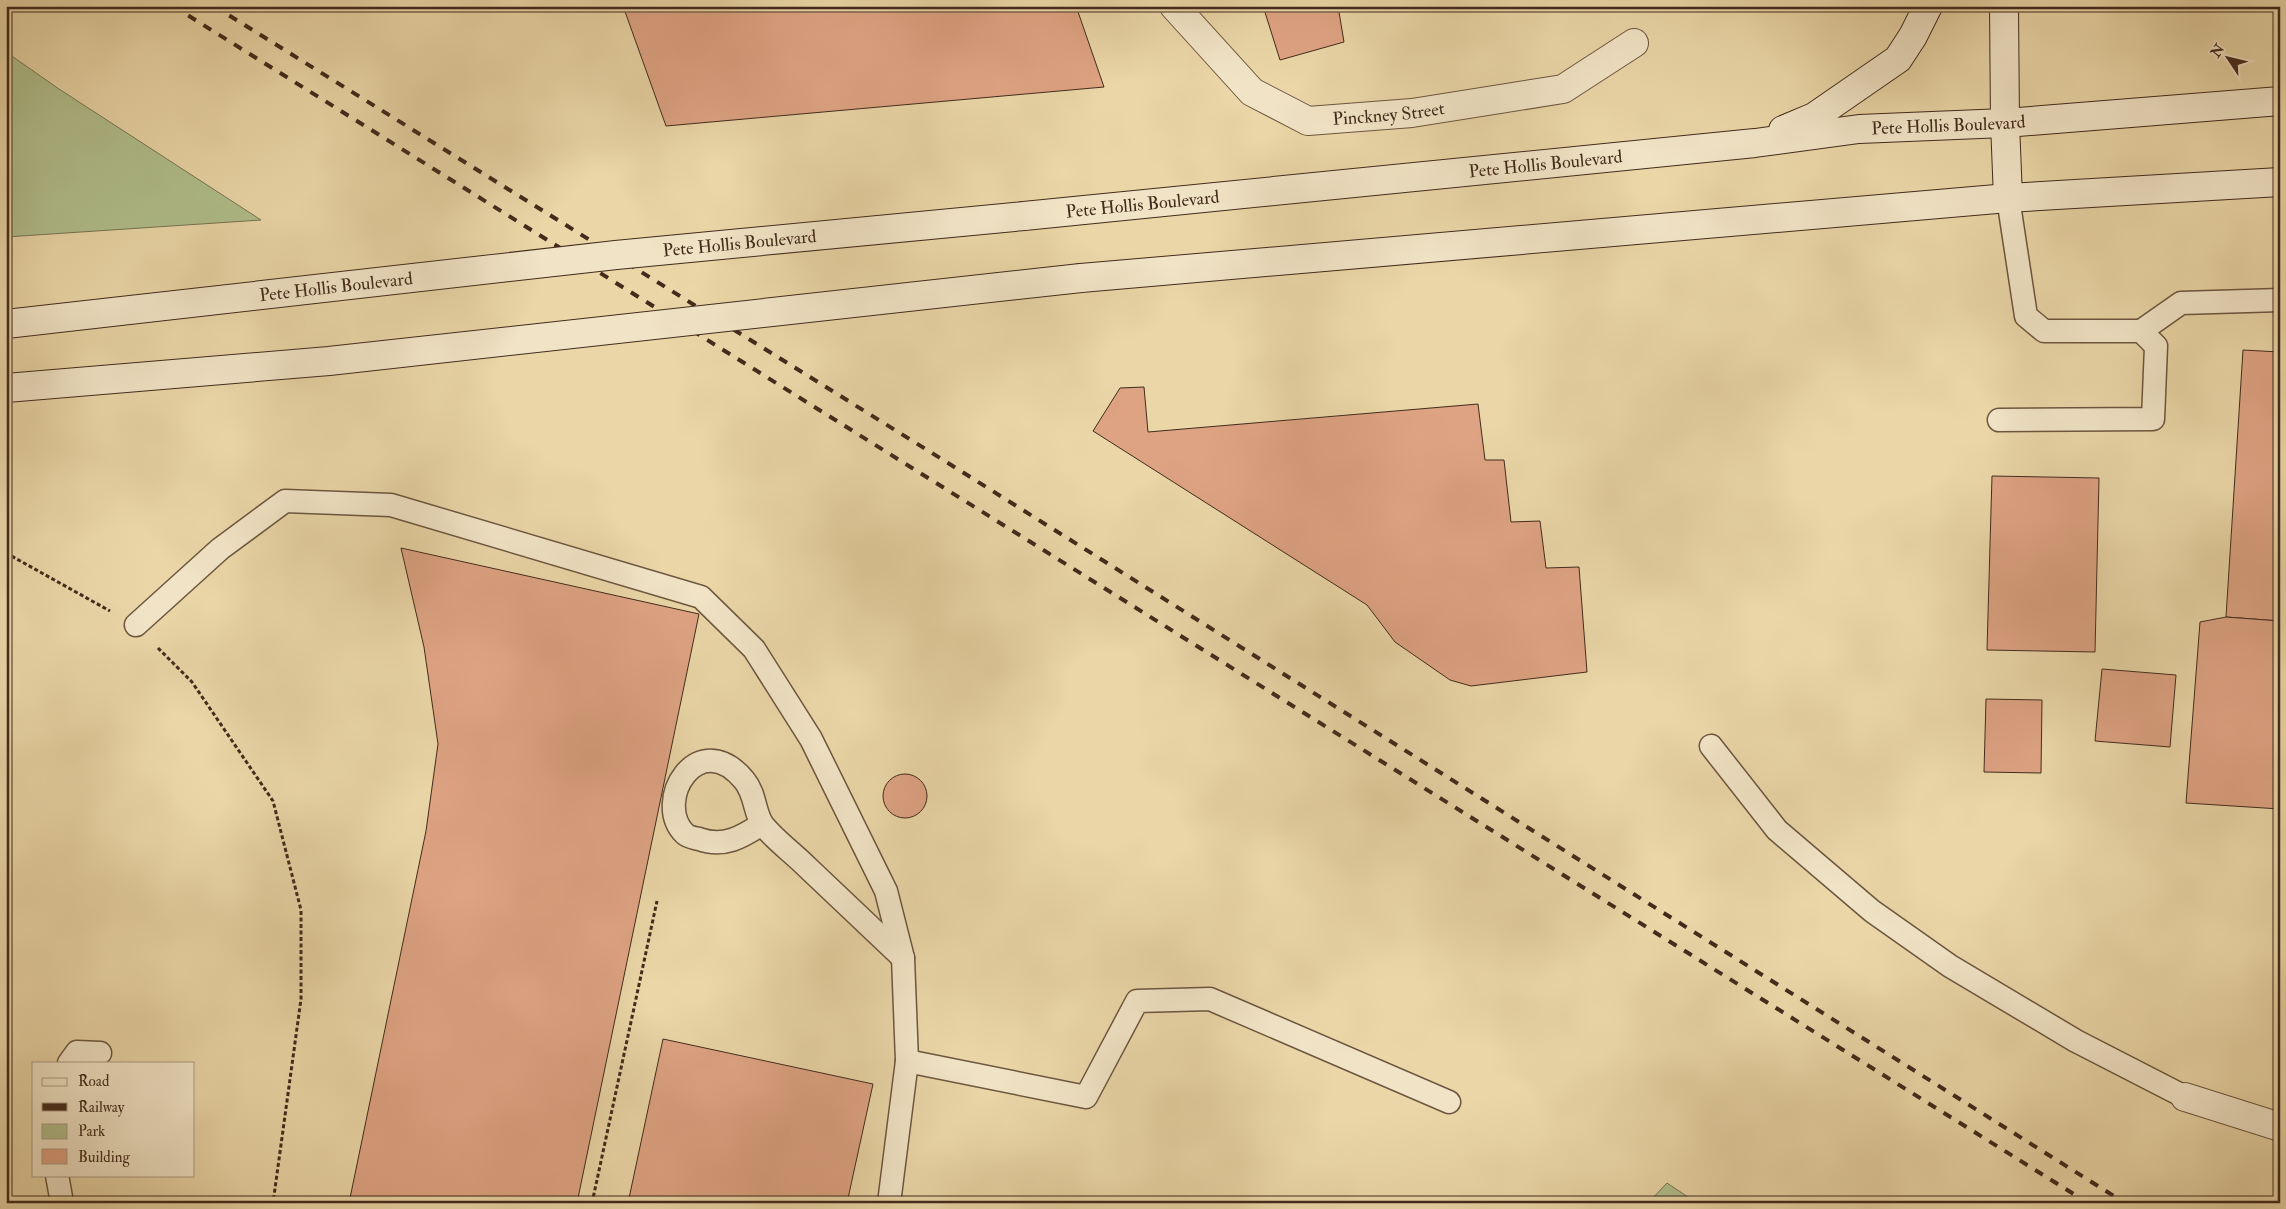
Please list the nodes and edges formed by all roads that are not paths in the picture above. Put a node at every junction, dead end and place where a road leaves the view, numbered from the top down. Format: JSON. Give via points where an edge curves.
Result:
{"nodes":[{"id":1,"x":1174,"y":6,"type":"edge"},
{"id":2,"x":1928,"y":6,"type":"edge"},
{"id":3,"x":2004,"y":6,"type":"edge"},
{"id":4,"x":1634,"y":43,"type":"dead end"},
{"id":5,"x":2280,"y":101,"type":"edge"},
{"id":6,"x":2005,"y":123,"type":"junction"},
{"id":7,"x":1755,"y":143,"type":"junction"},
{"id":8,"x":2280,"y":182,"type":"edge"},
{"id":9,"x":2008,"y":198,"type":"junction"},
{"id":10,"x":2280,"y":300,"type":"edge"},
{"id":11,"x":6,"y":324,"type":"edge"},
{"id":12,"x":2141,"y":331,"type":"junction"},
{"id":13,"x":6,"y":388,"type":"edge"},
{"id":14,"x":1999,"y":420,"type":"dead end"},
{"id":15,"x":136,"y":625,"type":"road end"},
{"id":16,"x":1711,"y":746,"type":"dead end"},
{"id":17,"x":762,"y":824,"type":"dead end"},
{"id":18,"x":904,"y":958,"type":"junction"},
{"id":19,"x":100,"y":1053,"type":"dead end"},
{"id":20,"x":908,"y":1061,"type":"junction"},
{"id":21,"x":70,"y":1062,"type":"edge"},
{"id":22,"x":2185,"y":1097,"type":"joint"},
{"id":23,"x":1449,"y":1102,"type":"dead end"},
{"id":24,"x":2280,"y":1127,"type":"edge"},
{"id":25,"x":57,"y":1176,"type":"edge"},
{"id":26,"x":62,"y":1203,"type":"edge"},
{"id":27,"x":889,"y":1203,"type":"edge"}],
"edges":[{"from":1,"to":4,"type":"main road","name":"Pinckney Street","via":[[1252,92],[1308,121],[1412,113],[1562,89]]},
{"from":2,"to":7,"type":"main road","via":[[1898,59],[1814,117]]},
{"from":3,"to":6,"type":"main road"},
{"from":5,"to":6,"type":"main road","name":"Pete Hollis Boulevard"},
{"from":6,"to":7,"type":"main road","name":"Pete Hollis Boulevard","via":[[1859,129]]},
{"from":6,"to":9,"type":"main road"},
{"from":7,"to":11,"type":"main road","name":"Pete Hollis Boulevard","bridge":true,"via":[[616,255]]},
{"from":8,"to":9,"type":"main road"},
{"from":9,"to":12,"type":"lane","via":[[2026,316],[2044,331]]},
{"from":9,"to":13,"type":"main road","bridge":true,"via":[[1081,278],[329,362]]},
{"from":10,"to":12,"type":"lane","via":[[2181,303]]},
{"from":12,"to":14,"type":"lane","via":[[2156,346],[2153,419]]},
{"from":15,"to":18,"type":"lane","via":[[220,549],[285,501],[391,505],[701,597],[754,649],[810,739],[886,891]]},
{"from":16,"to":22,"type":"lane","via":[[1777,830],[1872,911],[1950,966],[2042,1021]]},
{"from":17,"to":18,"type":"lane"},
{"from":18,"to":20,"type":"lane"},
{"from":19,"to":21,"type":"lane","via":[[77,1052]]},
{"from":20,"to":23,"type":"lane","via":[[1086,1096],[1137,1001],[1210,999]]},
{"from":20,"to":27,"type":"lane"},
{"from":22,"to":24,"type":"main road"},
{"from":25,"to":26,"type":"lane"}]}
